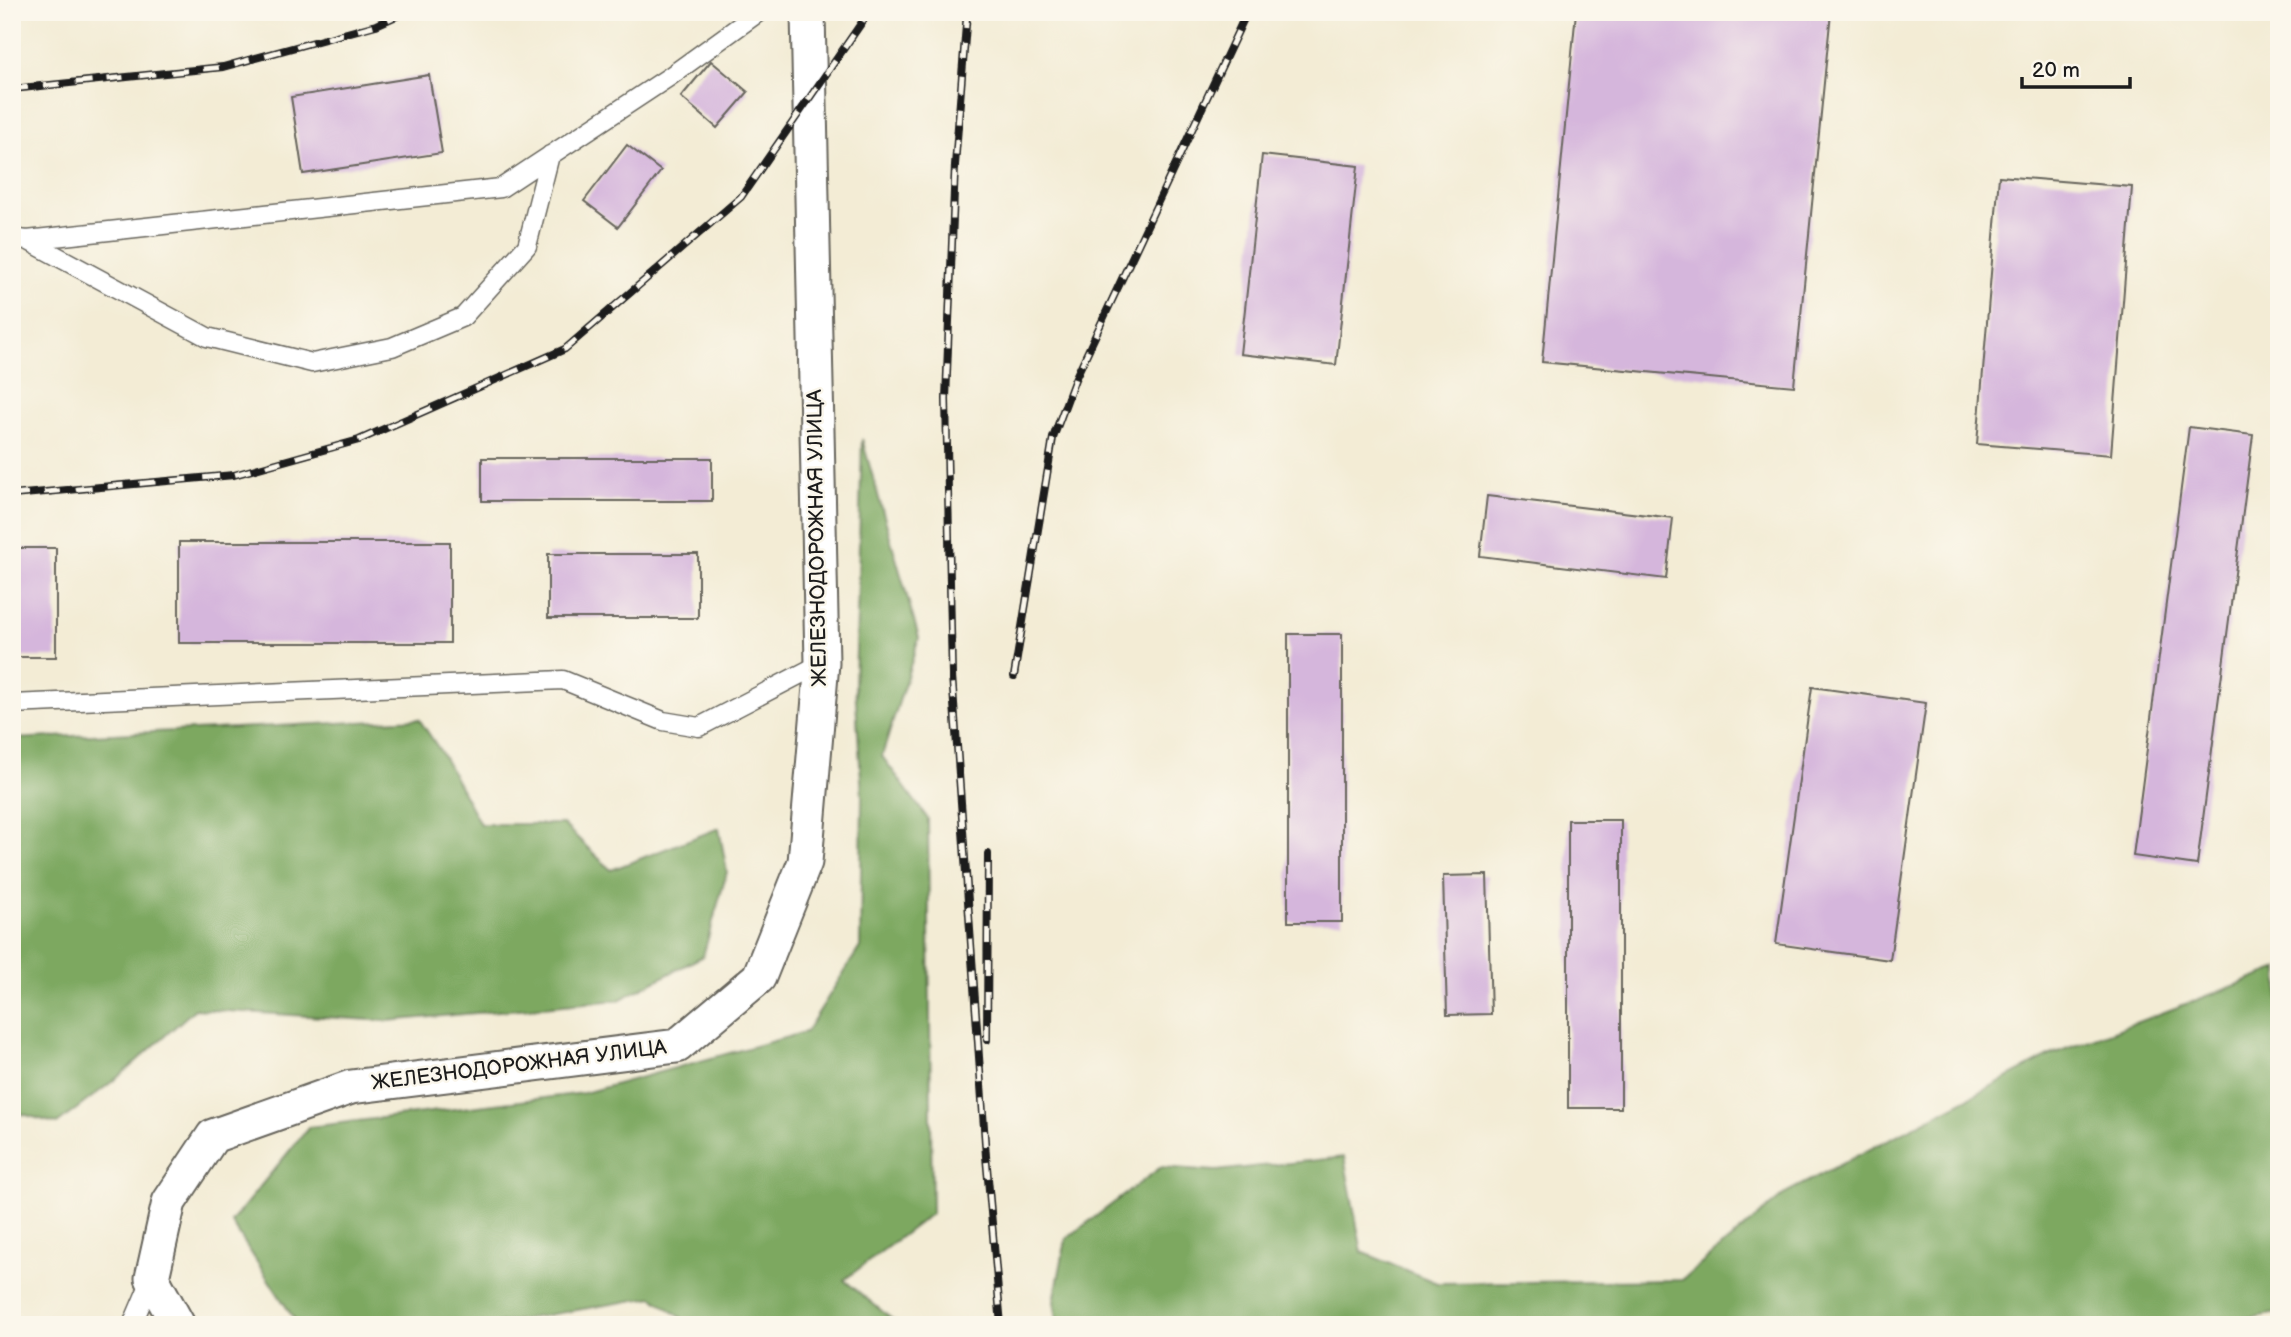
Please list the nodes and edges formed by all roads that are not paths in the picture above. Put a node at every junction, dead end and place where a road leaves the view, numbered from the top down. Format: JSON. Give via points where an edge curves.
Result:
{"nodes":[{"id":1,"x":760,"y":12,"type":"edge"},
{"id":2,"x":808,"y":12,"type":"edge"},
{"id":3,"x":550,"y":155,"type":"junction"},
{"id":4,"x":20,"y":239,"type":"edge"},
{"id":5,"x":822,"y":663,"type":"junction"},
{"id":6,"x":12,"y":704,"type":"edge"},
{"id":7,"x":152,"y":1278,"type":"junction"},
{"id":8,"x":132,"y":1325,"type":"edge"},
{"id":9,"x":178,"y":1325,"type":"edge"}],
"edges":[{"from":1,"to":3,"type":"lane"},
{"from":2,"to":5,"type":"street","name":"ЖЕЛЕЗНОДОРОЖНАЯ УЛИЦА"},
{"from":3,"to":4,"type":"lane","via":[[501,188]]},
{"from":3,"to":4,"type":"lane","via":[[527,246],[463,317],[392,347],[312,363],[207,337]]},
{"from":5,"to":6,"type":"lane","via":[[699,727],[663,721],[564,680]]},
{"from":5,"to":7,"type":"street","name":"ЖЕЛЕЗНОДОРОЖНАЯ УЛИЦА","via":[[805,862],[759,977],[677,1045],[351,1087],[213,1136],[169,1202]]},
{"from":7,"to":8,"type":"lane"},
{"from":7,"to":9,"type":"street"}]}
